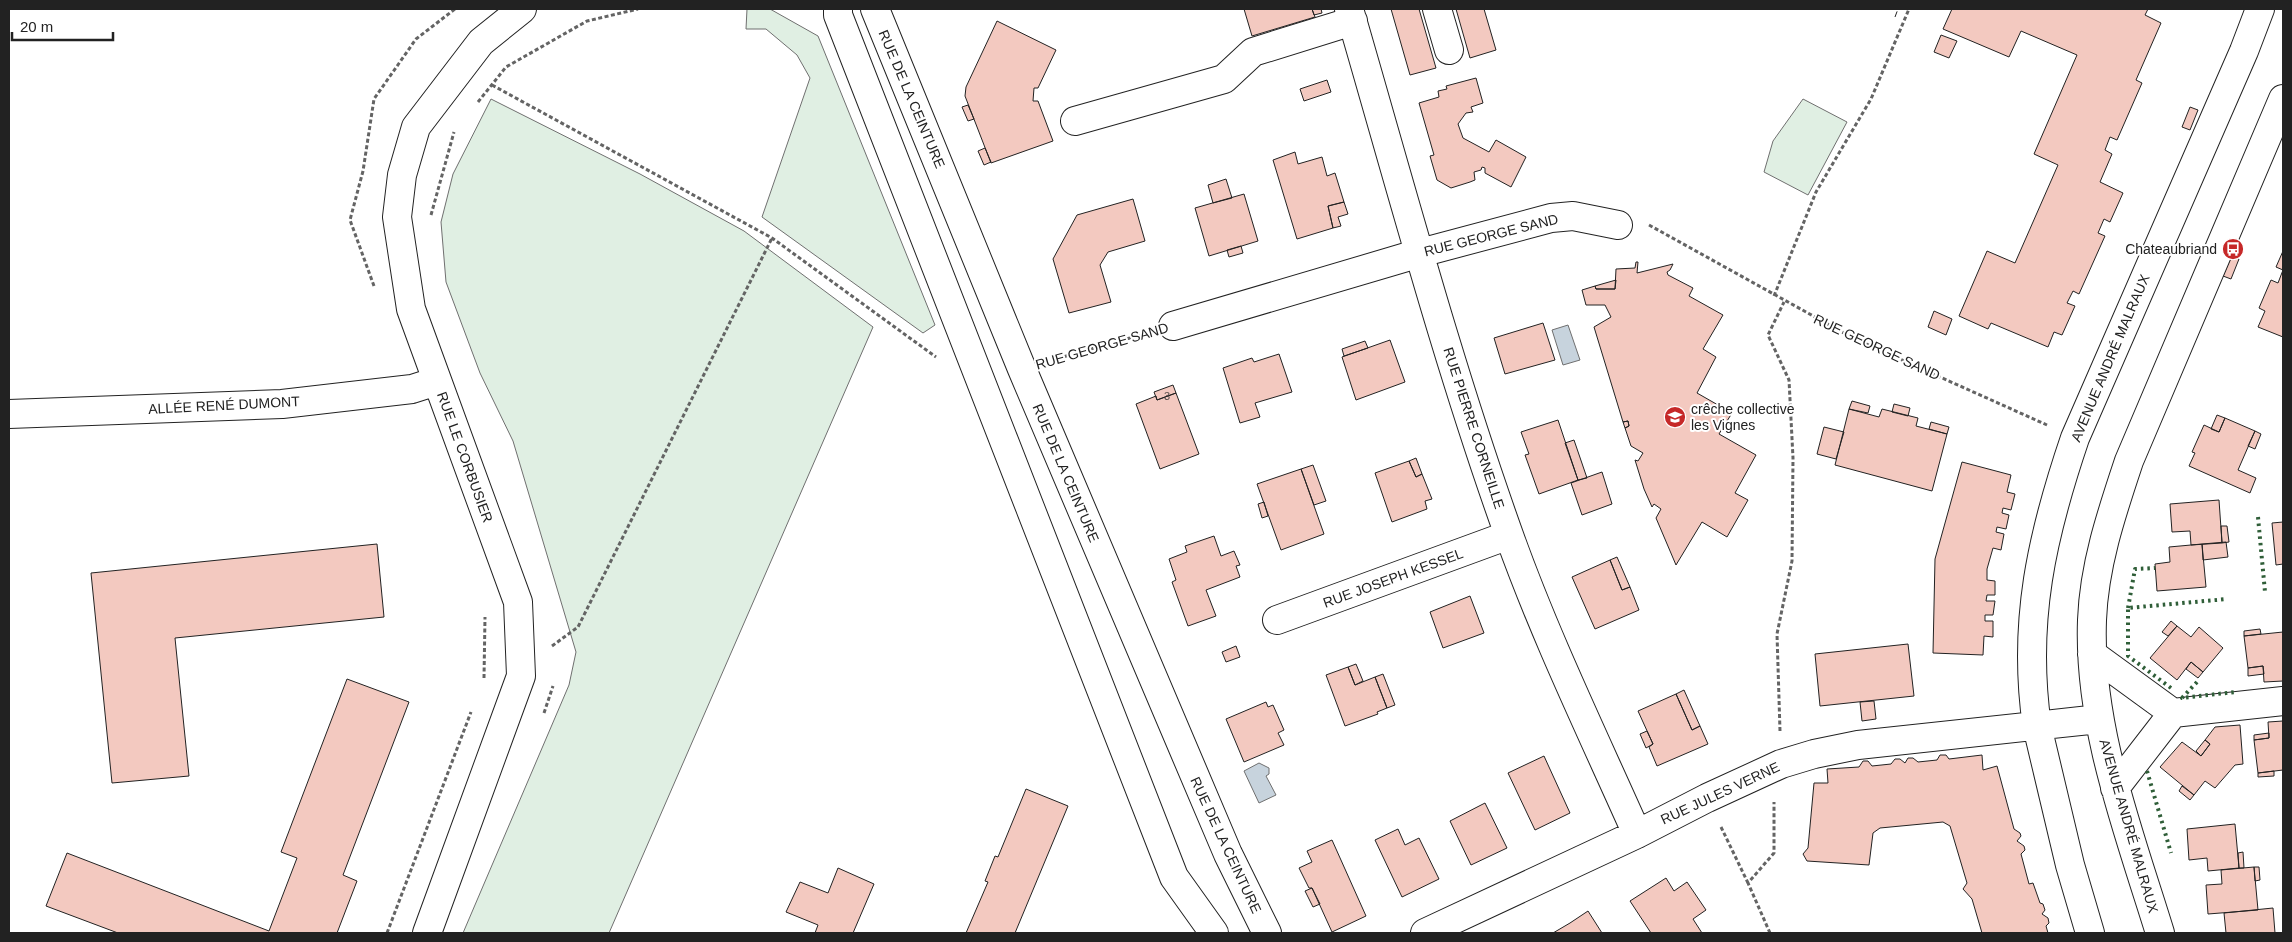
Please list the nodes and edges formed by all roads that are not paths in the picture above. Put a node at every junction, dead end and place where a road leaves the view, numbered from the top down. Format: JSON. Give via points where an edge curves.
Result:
{"nodes":[{"id":1,"x":522,"y":9,"type":"edge"},
{"id":2,"x":838,"y":9,"type":"edge"},
{"id":3,"x":875,"y":9,"type":"edge"},
{"id":4,"x":1437,"y":9,"type":"edge"},
{"id":5,"x":2260,"y":9,"type":"edge"},
{"id":6,"x":1351,"y":15,"type":"edge"},
{"id":7,"x":1449,"y":50,"type":"dead end"},
{"id":8,"x":2283,"y":99,"type":"edge"},
{"id":9,"x":1075,"y":121,"type":"dead end"},
{"id":10,"x":1618,"y":224,"type":"road end"},
{"id":11,"x":1420,"y":253,"type":"junction"},
{"id":12,"x":1173,"y":326,"type":"road end"},
{"id":13,"x":437,"y":381,"type":"junction"},
{"id":14,"x":9,"y":414,"type":"edge"},
{"id":15,"x":1509,"y":535,"type":"junction"},
{"id":16,"x":1276,"y":620,"type":"dead end"},
{"id":17,"x":2092,"y":654,"type":"junction"},
{"id":18,"x":2283,"y":701,"type":"edge"},
{"id":19,"x":2173,"y":713,"type":"junction"},
{"id":20,"x":2099,"y":718,"type":"junction"},
{"id":21,"x":2037,"y":726,"type":"junction"},
{"id":22,"x":2115,"y":788,"type":"junction"},
{"id":23,"x":1637,"y":834,"type":"junction"},
{"id":24,"x":427,"y":933,"type":"edge"},
{"id":25,"x":1214,"y":933,"type":"edge"},
{"id":26,"x":1267,"y":933,"type":"edge"},
{"id":27,"x":1425,"y":933,"type":"edge"},
{"id":28,"x":2090,"y":933,"type":"edge"},
{"id":29,"x":2160,"y":933,"type":"edge"}],
"edges":[{"from":1,"to":13,"type":"street","name":"RUE LE CORBUSIER","via":[[481,42],[416,127],[402,175],[397,217],[411,309]]},
{"from":2,"to":25,"type":"street","via":[[1174,877]]},
{"from":3,"to":26,"type":"street","name":"RUE DE LA CEINTURE","via":[[1022,368],[1228,854]]},
{"from":4,"to":7,"type":"street"},
{"from":5,"to":21,"type":"street","name":"AVENUE ANDRÉ MALRAUX","via":[[2075,438],[2054,499],[2035,594],[2032,667]]},
{"from":6,"to":9,"type":"street","via":[[1252,52],[1224,79]]},
{"from":6,"to":11,"type":"street","name":"RUE PIERRE CORNEILLE"},
{"from":8,"to":17,"type":"street","name":"AVENUE ANDRÉ MALRAUX","via":[[2129,461],[2112,512],[2096,582]]},
{"from":10,"to":11,"type":"street","name":"RUE GEORGE SAND","via":[[1573,216],[1551,218]]},
{"from":11,"to":12,"type":"street","name":"RUE GEORGE SAND"},
{"from":11,"to":15,"type":"street","name":"RUE PIERRE CORNEILLE"},
{"from":13,"to":14,"type":"street","name":"ALLÉE RENÉ DUMONT","via":[[412,389],[282,404]]},
{"from":13,"to":24,"type":"street","name":"RUE LE CORBUSIER","via":[[518,602],[521,676]]},
{"from":15,"to":16,"type":"street","name":"RUE JOSEPH KESSEL"},
{"from":15,"to":23,"type":"street","name":"RUE PIERRE CORNEILLE"},
{"from":17,"to":19,"type":"street"},
{"from":17,"to":20,"type":"street","name":"AVENUE ANDRÉ MALRAUX"},
{"from":18,"to":19,"type":"street"},
{"from":19,"to":22,"type":"street"},
{"from":20,"to":21,"type":"street"},
{"from":20,"to":22,"type":"street","name":"AVENUE ANDRÉ MALRAUX"},
{"from":21,"to":23,"type":"street","name":"RUE JULES VERNE","via":[[1858,745],[1814,754],[1781,764]]},
{"from":21,"to":28,"type":"street","name":"AVENUE ANDRÉ MALRAUX","via":[[2070,865]]},
{"from":22,"to":29,"type":"street","name":"AVENUE ANDRÉ MALRAUX"},
{"from":23,"to":27,"type":"street","name":"RUE JULES VERNE"}]}
